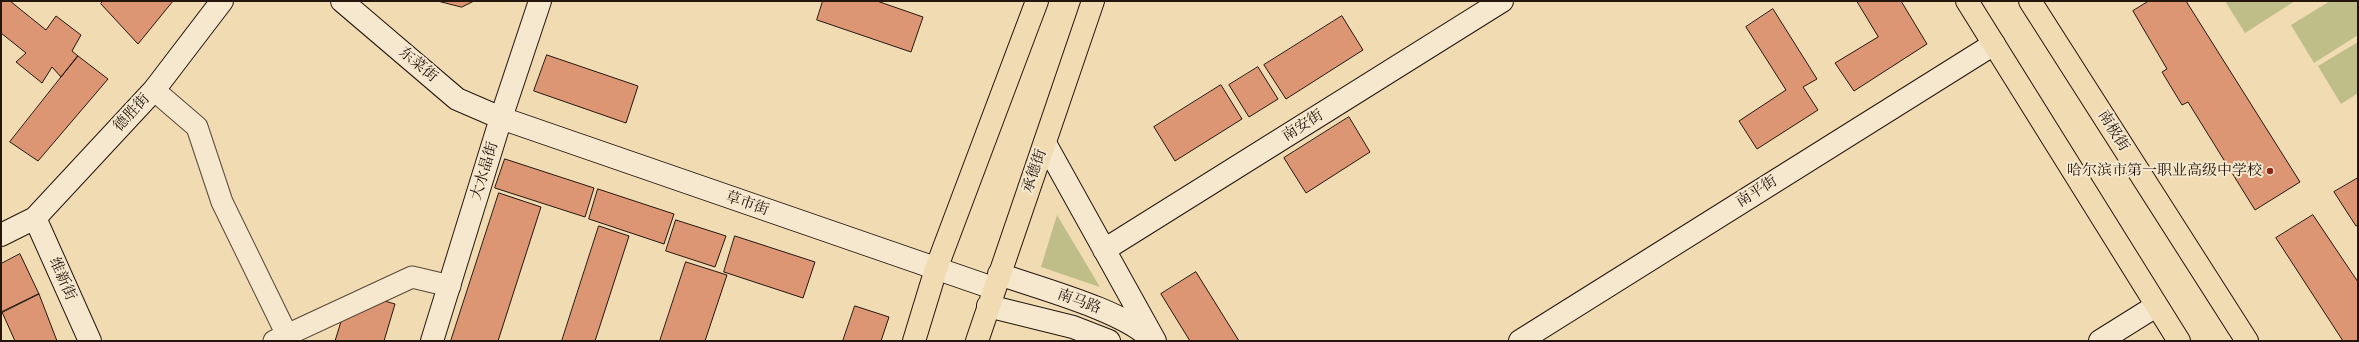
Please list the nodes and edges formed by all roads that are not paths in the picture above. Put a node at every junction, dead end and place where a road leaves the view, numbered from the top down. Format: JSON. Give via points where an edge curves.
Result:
{"nodes":[{"id":1,"x":222,"y":1,"type":"edge"},
{"id":2,"x":342,"y":1,"type":"edge"},
{"id":3,"x":540,"y":1,"type":"edge"},
{"id":4,"x":1029,"y":1,"type":"edge"},
{"id":5,"x":1037,"y":1,"type":"edge"},
{"id":6,"x":1092,"y":1,"type":"edge"},
{"id":7,"x":1502,"y":1,"type":"edge"},
{"id":8,"x":1967,"y":1,"type":"edge"},
{"id":9,"x":2030,"y":1,"type":"edge"},
{"id":10,"x":1994,"y":44,"type":"junction"},
{"id":11,"x":1007,"y":84,"type":"junction"},
{"id":12,"x":154,"y":90,"type":"junction"},
{"id":13,"x":501,"y":118,"type":"junction"},
{"id":14,"x":1045,"y":143,"type":"junction"},
{"id":15,"x":34,"y":218,"type":"junction"},
{"id":16,"x":1,"y":235,"type":"edge"},
{"id":17,"x":1104,"y":250,"type":"junction"},
{"id":18,"x":936,"y":269,"type":"junction"},
{"id":19,"x":450,"y":286,"type":"junction"},
{"id":20,"x":994,"y":289,"type":"junction"},
{"id":21,"x":2156,"y":306,"type":"junction"},
{"id":22,"x":280,"y":338,"type":"edge"},
{"id":23,"x":90,"y":341,"type":"edge"},
{"id":24,"x":432,"y":341,"type":"edge"},
{"id":25,"x":914,"y":341,"type":"edge"},
{"id":26,"x":977,"y":341,"type":"edge"},
{"id":27,"x":1109,"y":341,"type":"edge"},
{"id":28,"x":1154,"y":341,"type":"edge"},
{"id":29,"x":1520,"y":341,"type":"edge"},
{"id":30,"x":2100,"y":341,"type":"edge"},
{"id":31,"x":2179,"y":341,"type":"edge"},
{"id":32,"x":2247,"y":341,"type":"edge"}],
"edges":[{"from":1,"to":12,"type":"street","name":"德胜街"},
{"from":2,"to":13,"type":"street","name":"东菜街","via":[[457,98]]},
{"from":3,"to":13,"type":"street","name":"大水晶街"},
{"from":4,"to":11,"type":"main road"},
{"from":5,"to":11,"type":"main road"},
{"from":6,"to":14,"type":"main road","name":"承德街"},
{"from":7,"to":17,"type":"street","name":"南安街"},
{"from":8,"to":10,"type":"main road"},
{"from":9,"to":32,"type":"main road","name":"南极街"},
{"from":10,"to":21,"type":"main road"},
{"from":10,"to":29,"type":"street","name":"南平街"},
{"from":11,"to":18,"type":"main road"},
{"from":12,"to":15,"type":"street","name":"德胜街"},
{"from":12,"to":22,"type":"street","via":[[198,127],[222,202]]},
{"from":13,"to":18,"type":"street","name":"草市街"},
{"from":13,"to":19,"type":"street","name":"大水晶街"},
{"from":14,"to":17,"type":"street"},
{"from":14,"to":20,"type":"main road","name":"承德街"},
{"from":15,"to":16,"type":"street","name":"德胜街"},
{"from":15,"to":23,"type":"street","name":"维新街"},
{"from":17,"to":28,"type":"street"},
{"from":18,"to":20,"type":"street","name":"草市街"},
{"from":18,"to":25,"type":"main road"},
{"from":19,"to":22,"type":"street","via":[[412,277]]},
{"from":19,"to":24,"type":"street","name":"大水晶街"},
{"from":20,"to":26,"type":"main road","name":"承德街"},
{"from":20,"to":27,"type":"street","name":"南马路"},
{"from":20,"to":28,"type":"street","name":"南马路","via":[[1104,311],[1134,325]]},
{"from":21,"to":30,"type":"street"},
{"from":21,"to":31,"type":"main road"}]}
